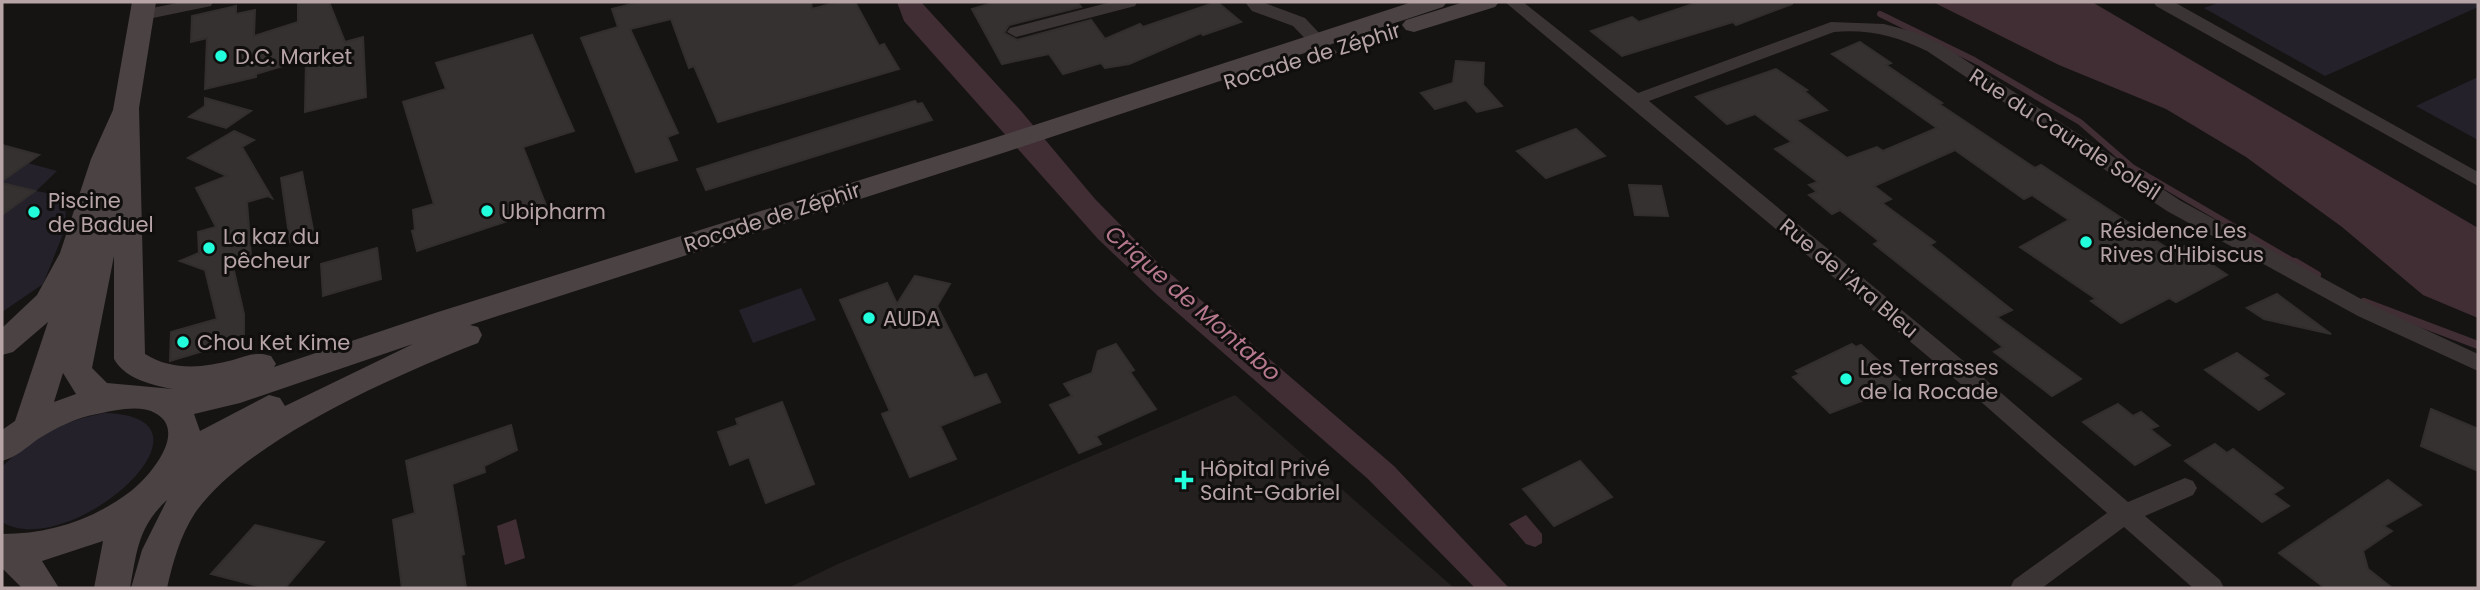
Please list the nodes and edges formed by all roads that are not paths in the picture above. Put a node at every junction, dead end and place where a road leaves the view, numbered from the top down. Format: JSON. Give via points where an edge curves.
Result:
{"nodes":[{"id":1,"x":205,"y":2,"type":"edge"},
{"id":2,"x":1129,"y":2,"type":"edge"},
{"id":3,"x":1253,"y":2,"type":"edge"},
{"id":4,"x":1435,"y":2,"type":"edge"},
{"id":5,"x":1487,"y":2,"type":"edge"},
{"id":6,"x":1513,"y":2,"type":"edge"},
{"id":7,"x":2162,"y":2,"type":"edge"},
{"id":8,"x":143,"y":8,"type":"edge"},
{"id":9,"x":1016,"y":32,"type":"dead end"},
{"id":10,"x":1316,"y":41,"type":"junction"},
{"id":11,"x":1636,"y":100,"type":"junction"},
{"id":12,"x":126,"y":108,"type":"junction"},
{"id":13,"x":2478,"y":180,"type":"edge"},
{"id":14,"x":626,"y":263,"type":"junction"},
{"id":15,"x":449,"y":320,"type":"junction"},
{"id":16,"x":2,"y":344,"type":"edge"},
{"id":17,"x":2478,"y":363,"type":"edge"},
{"id":18,"x":124,"y":397,"type":"junction"},
{"id":19,"x":162,"y":402,"type":"junction"},
{"id":20,"x":13,"y":438,"type":"edge"},
{"id":21,"x":172,"y":470,"type":"junction"},
{"id":22,"x":2185,"y":488,"type":"dead end"},
{"id":23,"x":140,"y":503,"type":"junction"},
{"id":24,"x":2124,"y":514,"type":"junction"},
{"id":25,"x":4,"y":549,"type":"edge"},
{"id":26,"x":41,"y":588,"type":"edge"},
{"id":27,"x":111,"y":588,"type":"edge"},
{"id":28,"x":149,"y":588,"type":"edge"},
{"id":29,"x":2023,"y":588,"type":"edge"},
{"id":30,"x":2211,"y":588,"type":"edge"}],
"edges":[{"from":1,"to":8,"type":"street"},
{"from":2,"to":9,"type":"street"},
{"from":3,"to":10,"type":"street","via":[[1299,22]]},
{"from":4,"to":10,"type":"main road","name":"Rocade de Zéphir"},
{"from":5,"to":10,"type":"main road","name":"Rocade de Zéphir"},
{"from":6,"to":11,"type":"street","name":"Rue de l'Ara Bleu"},
{"from":7,"to":13,"type":"street"},
{"from":8,"to":12,"type":"main road"},
{"from":10,"to":14,"type":"main road","name":"Rocade de Zéphir"},
{"from":11,"to":17,"type":"street","name":"Rue du Caurale Soleil","via":[[1831,27],[1856,24],[1905,33],[2174,206],[2367,312]]},
{"from":11,"to":24,"type":"street","name":"Rue de l'Ara Bleu"},
{"from":12,"to":14,"type":"main road","via":[[130,359],[144,370],[196,380],[231,373],[474,297],[583,269]]},
{"from":12,"to":16,"type":"main road","via":[[108,145],[72,260],[52,298]]},
{"from":12,"to":18,"type":"main road","via":[[108,221],[76,369],[86,387],[102,395]]},
{"from":12,"to":20,"type":"main road","via":[[69,307]]},
{"from":14,"to":15,"type":"main road","name":"Rocade de Zéphir"},
{"from":14,"to":28,"type":"main road","via":[[500,323],[417,353],[252,439],[189,494],[167,534]]},
{"from":15,"to":19,"type":"main road","name":"Rocade de Zéphir","via":[[240,391],[199,401]]},
{"from":15,"to":21,"type":"main road","name":"Rocade de Zéphir","via":[[250,417]]},
{"from":18,"to":19,"type":"main road","name":"Rocade de Zéphir"},
{"from":18,"to":20,"type":"main road","via":[[61,412]]},
{"from":19,"to":21,"type":"main road","via":[[182,421],[181,452]]},
{"from":21,"to":23,"type":"main road","name":"Rocade de Zéphir"},
{"from":22,"to":24,"type":"street"},
{"from":23,"to":25,"type":"main road","via":[[74,539],[27,550]]},
{"from":23,"to":27,"type":"main road","via":[[121,540]]},
{"from":24,"to":29,"type":"street"},
{"from":24,"to":30,"type":"street","name":"Rue de l'Ara Bleu"},
{"from":25,"to":26,"type":"main road"}]}
